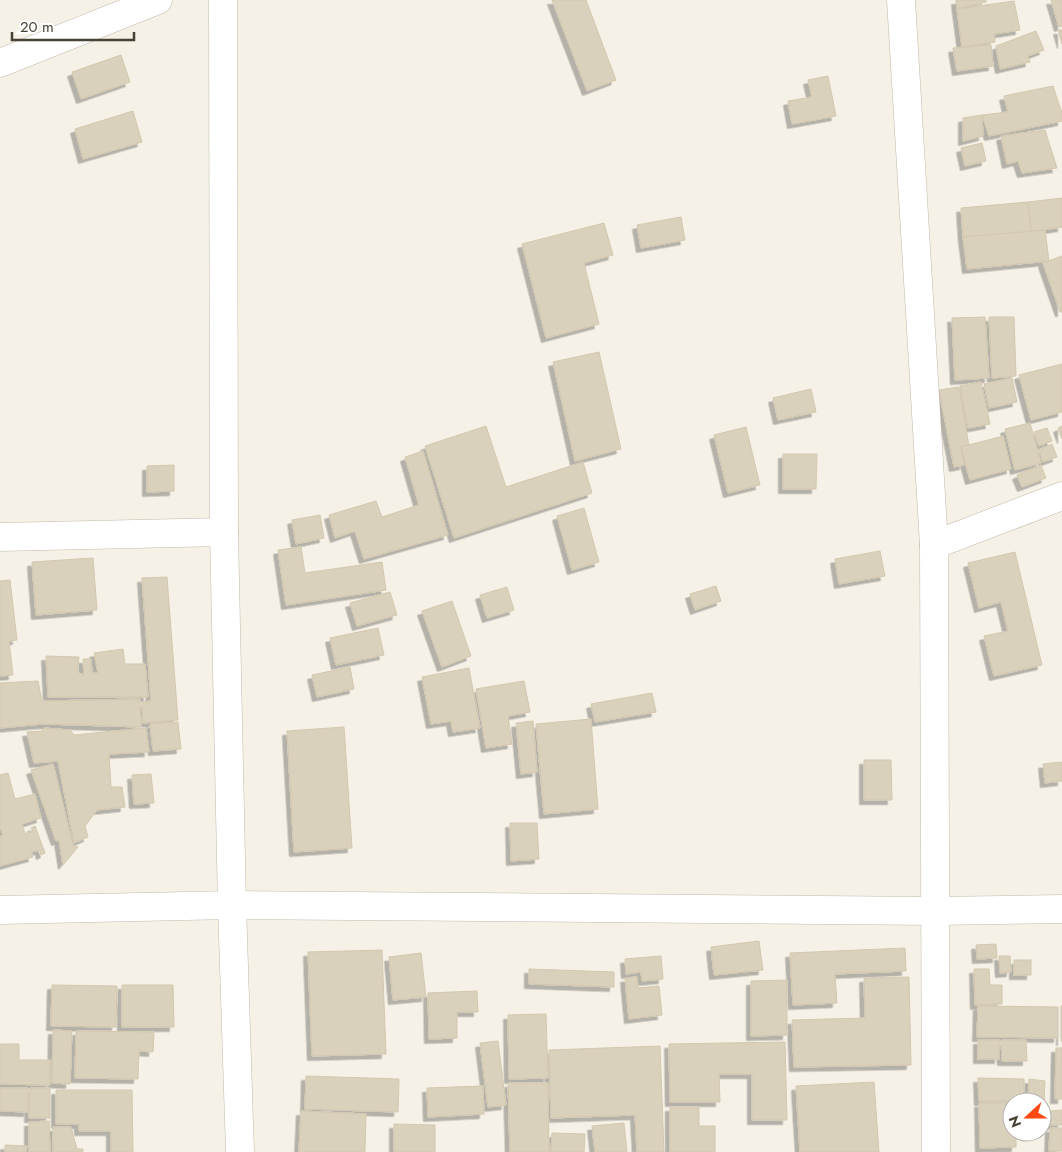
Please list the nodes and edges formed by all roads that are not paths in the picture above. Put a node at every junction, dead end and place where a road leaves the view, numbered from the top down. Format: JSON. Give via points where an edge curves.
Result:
{"nodes":[{"id":1,"x":158,"y":0,"type":"edge"},
{"id":2,"x":223,"y":0,"type":"edge"},
{"id":3,"x":902,"y":0,"type":"edge"},
{"id":4,"x":0,"y":63,"type":"edge"},
{"id":5,"x":1062,"y":496,"type":"edge"},
{"id":6,"x":224,"y":532,"type":"junction"},
{"id":7,"x":0,"y":538,"type":"edge"},
{"id":8,"x":934,"y":545,"type":"junction"},
{"id":9,"x":232,"y":905,"type":"junction"},
{"id":10,"x":1062,"y":909,"type":"edge"},
{"id":11,"x":0,"y":910,"type":"edge"},
{"id":12,"x":935,"y":911,"type":"junction"},
{"id":13,"x":240,"y":1152,"type":"edge"},
{"id":14,"x":936,"y":1152,"type":"edge"}],
"edges":[{"from":1,"to":4,"type":"street"},
{"from":2,"to":6,"type":"street"},
{"from":3,"to":8,"type":"street"},
{"from":5,"to":8,"type":"street"},
{"from":6,"to":7,"type":"street"},
{"from":6,"to":9,"type":"street"},
{"from":8,"to":12,"type":"street"},
{"from":9,"to":11,"type":"street"},
{"from":9,"to":12,"type":"street"},
{"from":9,"to":13,"type":"street"},
{"from":10,"to":12,"type":"street"},
{"from":12,"to":14,"type":"street"}]}
